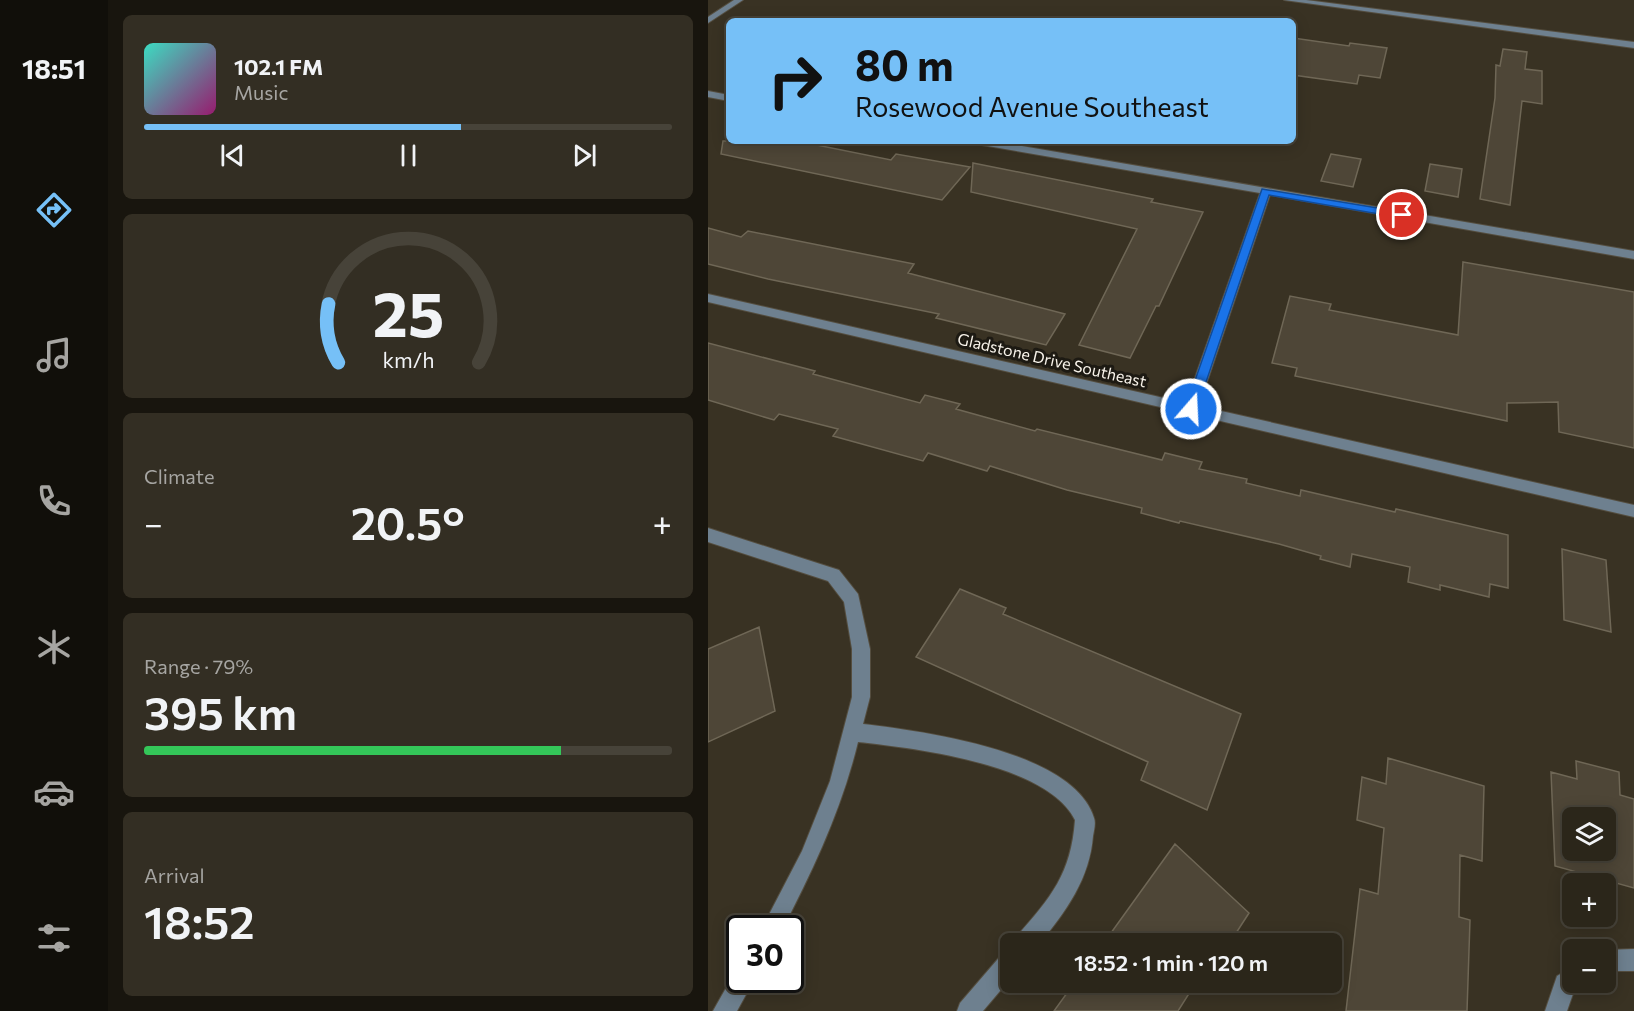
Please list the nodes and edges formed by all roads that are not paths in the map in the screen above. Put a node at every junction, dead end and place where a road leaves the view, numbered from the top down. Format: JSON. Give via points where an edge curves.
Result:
{"nodes":[{"id":1,"x":740,"y":0,"type":"edge"},
{"id":2,"x":1288,"y":0,"type":"edge"},
{"id":3,"x":708,"y":21,"type":"edge"},
{"id":4,"x":1634,"y":45,"type":"edge"},
{"id":5,"x":708,"y":94,"type":"edge"},
{"id":6,"x":726,"y":97,"type":"edge"},
{"id":7,"x":993,"y":144,"type":"edge"},
{"id":8,"x":1266,"y":191,"type":"junction"},
{"id":9,"x":1634,"y":255,"type":"edge"},
{"id":10,"x":708,"y":298,"type":"edge"},
{"id":11,"x":1191,"y":409,"type":"junction"},
{"id":12,"x":1634,"y":511,"type":"edge"},
{"id":13,"x":708,"y":535,"type":"edge"},
{"id":14,"x":852,"y":732,"type":"junction"},
{"id":15,"x":779,"y":915,"type":"edge"},
{"id":16,"x":1035,"y":933,"type":"edge"},
{"id":17,"x":1616,"y":960,"type":"edge"},
{"id":18,"x":1634,"y":960,"type":"edge"},
{"id":19,"x":1000,"y":974,"type":"edge"},
{"id":20,"x":735,"y":993,"type":"edge"},
{"id":21,"x":1562,"y":993,"type":"edge"},
{"id":22,"x":724,"y":1011,"type":"edge"},
{"id":23,"x":968,"y":1011,"type":"edge"},
{"id":24,"x":1556,"y":1011,"type":"edge"}],
"edges":[{"from":1,"to":3,"type":"street"},
{"from":2,"to":4,"type":"street"},
{"from":5,"to":6,"type":"street"},
{"from":7,"to":8,"type":"street"},
{"from":8,"to":9,"type":"street"},
{"from":8,"to":11,"type":"street"},
{"from":10,"to":11,"type":"street","name":"Gladstone Drive Southeast"},
{"from":11,"to":12,"type":"street","name":"Gladstone Drive Southeast"},
{"from":13,"to":14,"type":"street","via":[[833,575],[852,599],[861,649],[861,697]]},
{"from":14,"to":15,"type":"street","via":[[839,781],[809,857]]},
{"from":14,"to":16,"type":"street","via":[[978,751],[1024,768],[1069,794],[1085,819],[1084,846],[1072,882]]},
{"from":17,"to":18,"type":"street"},
{"from":19,"to":23,"type":"street"},
{"from":20,"to":22,"type":"street"},
{"from":21,"to":24,"type":"street"}]}
